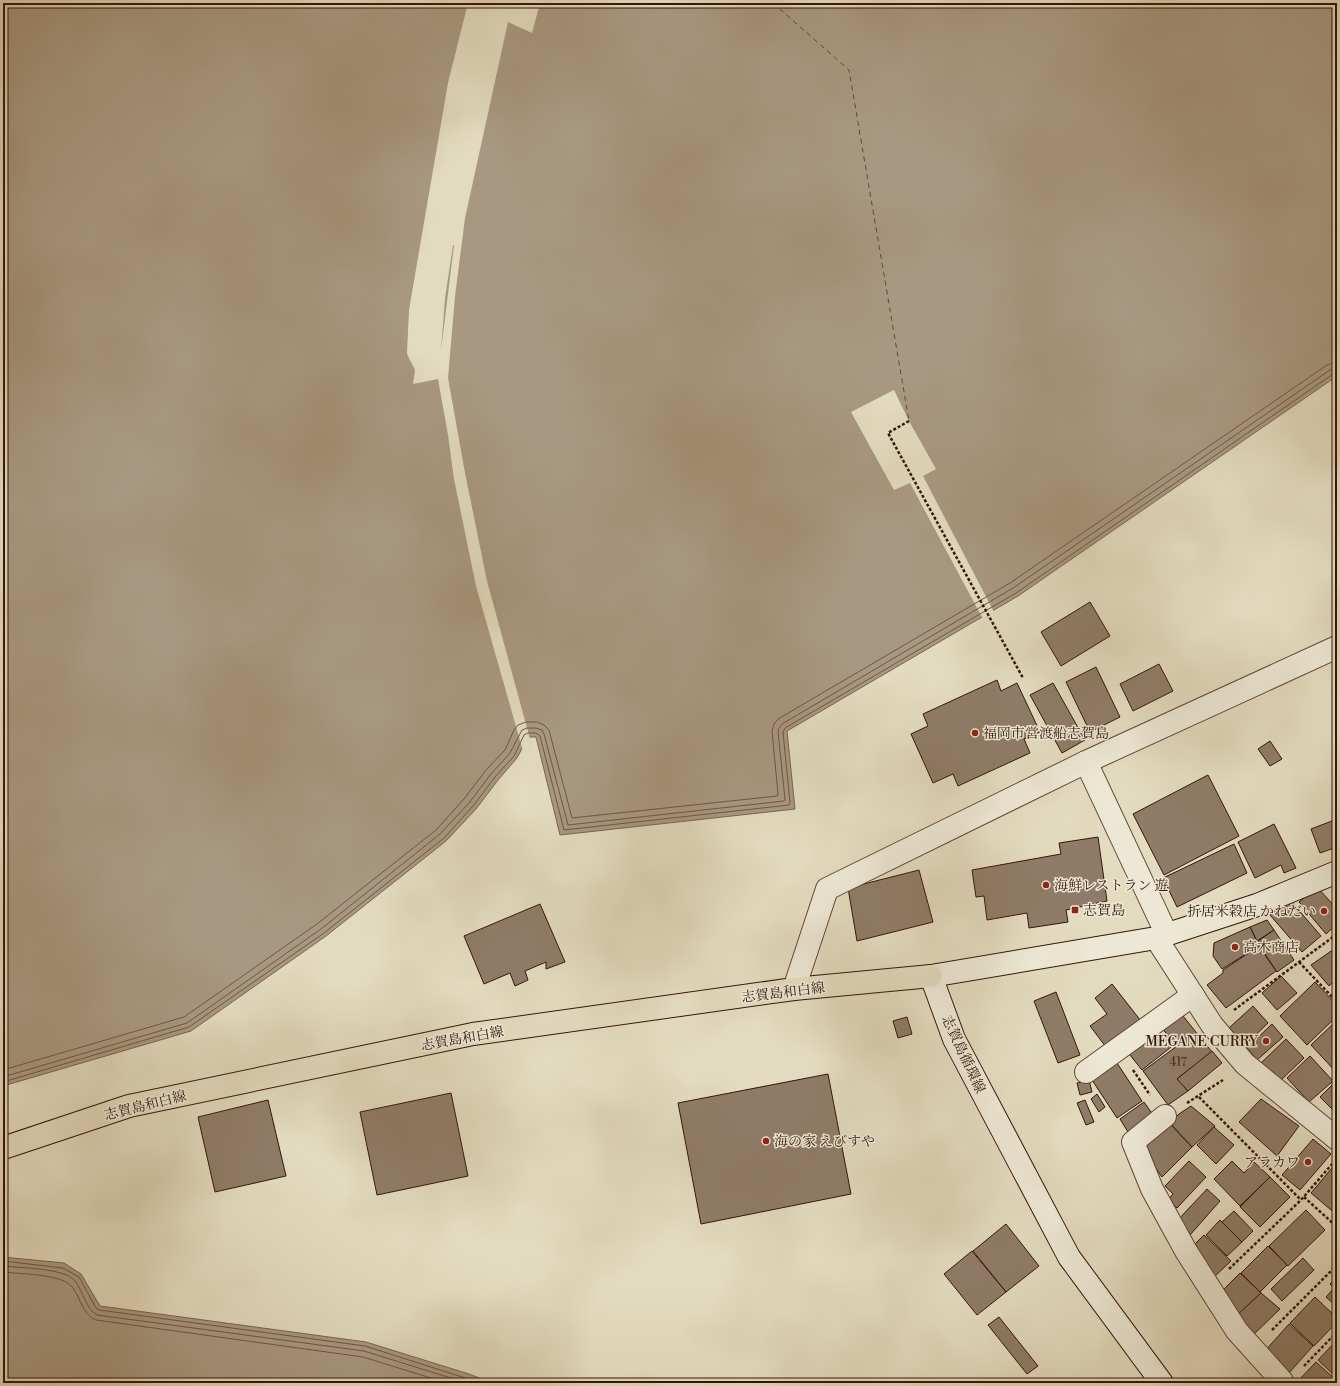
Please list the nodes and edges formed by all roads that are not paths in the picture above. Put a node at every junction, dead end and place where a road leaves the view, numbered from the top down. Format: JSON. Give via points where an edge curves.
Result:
{"nodes":[{"id":1,"x":1337,"y":647,"type":"edge"},
{"id":2,"x":1086,"y":762,"type":"junction"},
{"id":3,"x":1337,"y":872,"type":"edge"},
{"id":4,"x":1162,"y":937,"type":"junction"},
{"id":5,"x":931,"y":976,"type":"junction"},
{"id":6,"x":794,"y":989,"type":"junction"},
{"id":7,"x":1193,"y":996,"type":"junction"},
{"id":8,"x":1086,"y":1072,"type":"dead end"},
{"id":9,"x":1165,"y":1116,"type":"road end"},
{"id":10,"x":1337,"y":1139,"type":"edge"},
{"id":11,"x":3,"y":1148,"type":"edge"},
{"id":12,"x":1282,"y":1381,"type":"road end"},
{"id":13,"x":1162,"y":1383,"type":"edge"}],
"edges":[{"from":1,"to":2,"type":"street"},
{"from":2,"to":4,"type":"street"},
{"from":2,"to":6,"type":"street","via":[[827,889]]},
{"from":3,"to":4,"type":"street","via":[[1258,905]]},
{"from":4,"to":5,"type":"street"},
{"from":4,"to":7,"type":"street"},
{"from":5,"to":6,"type":"main road","name":"志賀島和白線"},
{"from":5,"to":13,"type":"street","name":"志賀島循環線","via":[[954,1039],[1069,1257]]},
{"from":6,"to":11,"type":"main road","name":"志賀島和白線","via":[[473,1034],[129,1106]]},
{"from":7,"to":8,"type":"street"},
{"from":7,"to":10,"type":"street","via":[[1212,1025],[1245,1064]]},
{"from":9,"to":12,"type":"street","via":[[1132,1142],[1152,1189],[1186,1251],[1237,1331]]}]}
